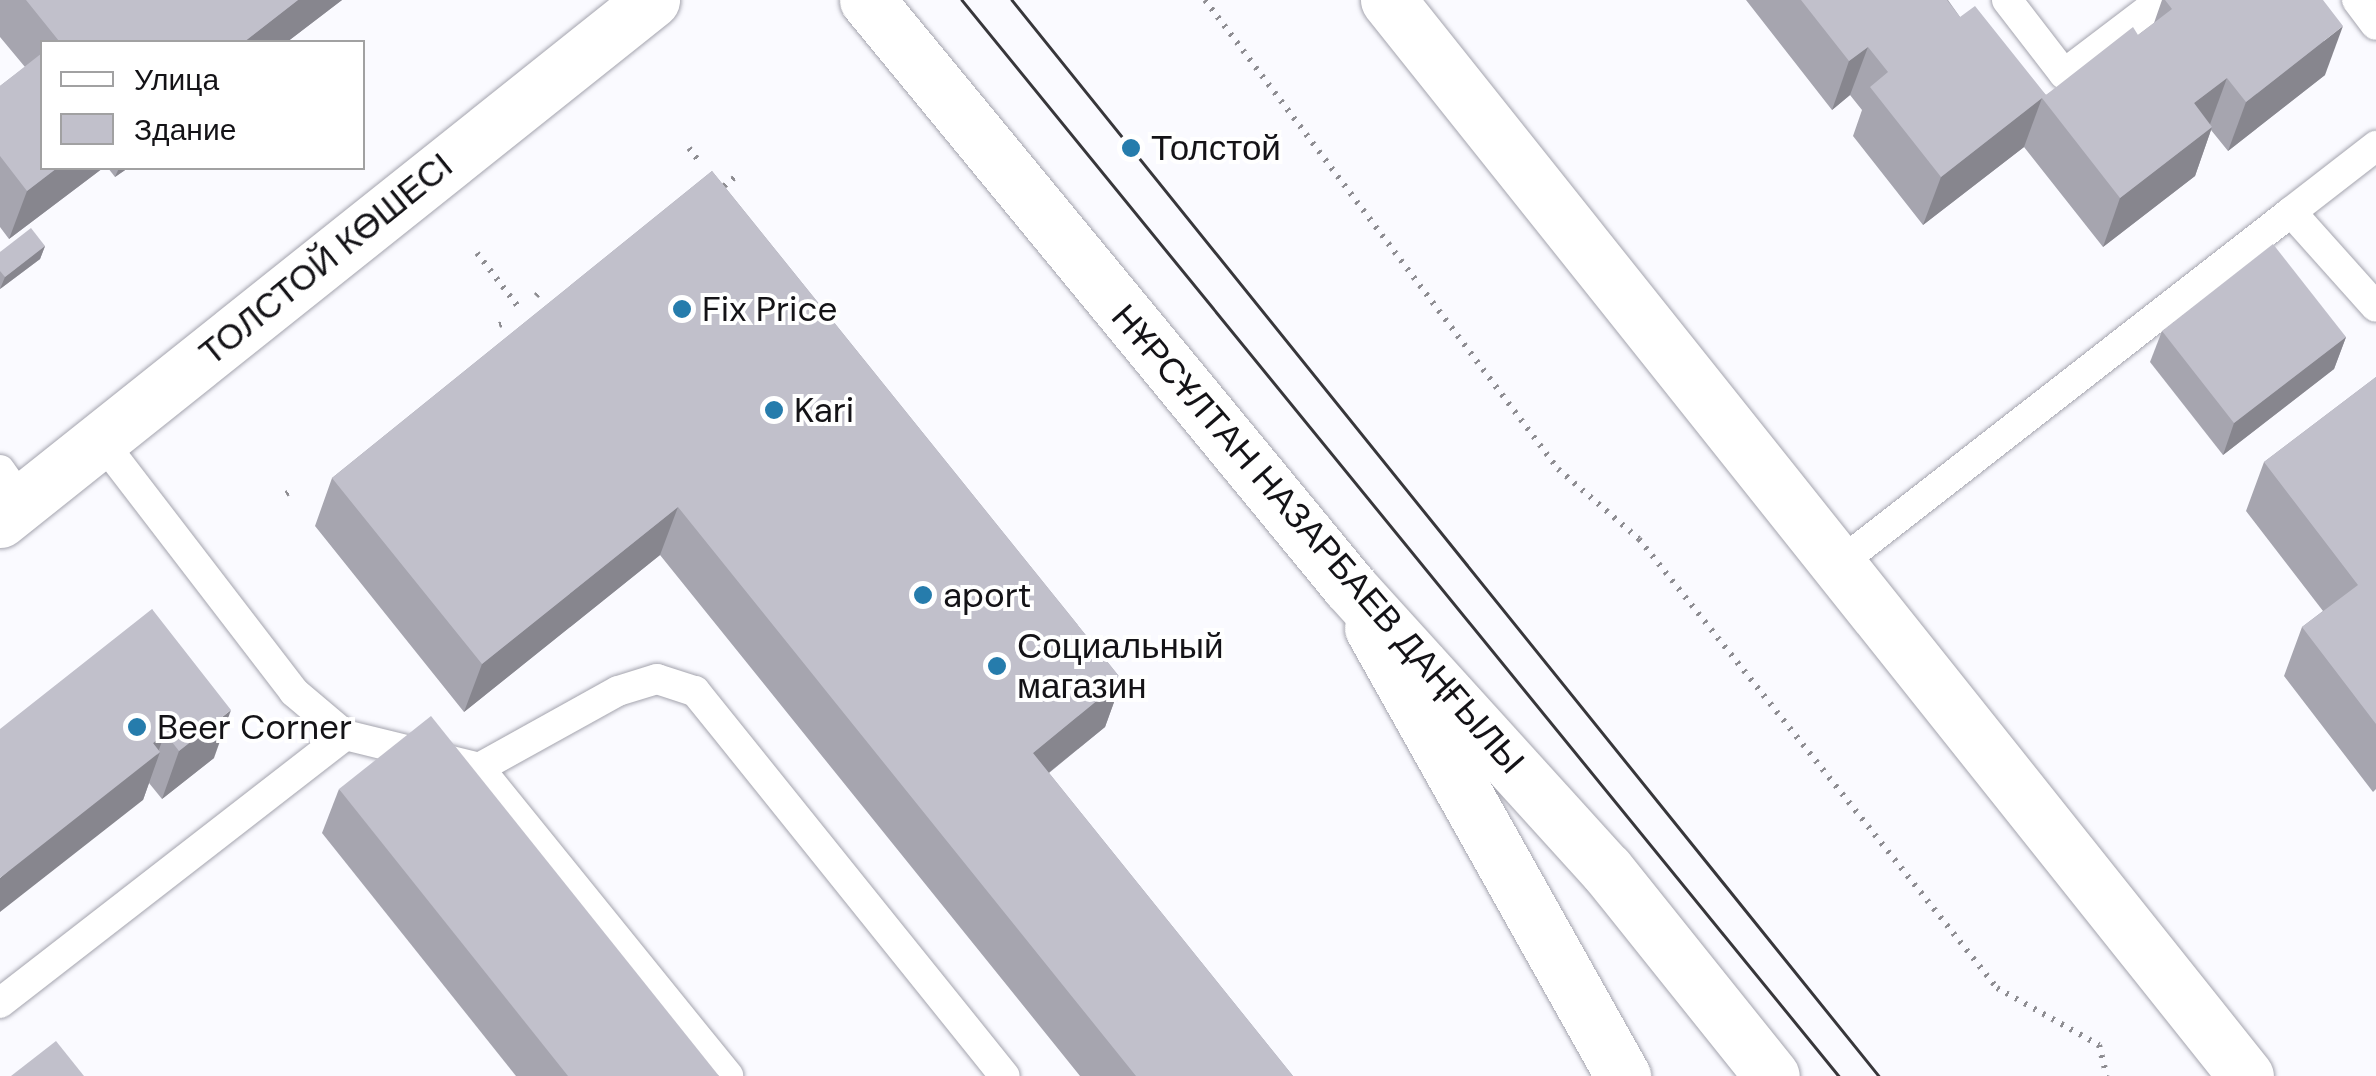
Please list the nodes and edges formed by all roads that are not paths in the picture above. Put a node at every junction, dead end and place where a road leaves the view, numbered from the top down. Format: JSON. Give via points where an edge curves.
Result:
{"nodes":[{"id":1,"x":652,"y":0,"type":"edge"},
{"id":2,"x":866,"y":0,"type":"edge"},
{"id":3,"x":1388,"y":0,"type":"edge"},
{"id":4,"x":2007,"y":0,"type":"edge"},
{"id":5,"x":2161,"y":0,"type":"edge"},
{"id":6,"x":2356,"y":0,"type":"edge"},
{"id":7,"x":2376,"y":25,"type":"edge"},
{"id":8,"x":2376,"y":146,"type":"edge"},
{"id":9,"x":2291,"y":212,"type":"junction"},
{"id":10,"x":2376,"y":308,"type":"edge"},
{"id":11,"x":100,"y":439,"type":"junction"},
{"id":12,"x":7,"y":497,"type":"edge"},
{"id":13,"x":1835,"y":566,"type":"junction"},
{"id":14,"x":1349,"y":586,"type":"junction"},
{"id":15,"x":344,"y":735,"type":"junction"},
{"id":16,"x":479,"y":768,"type":"junction"},
{"id":17,"x":0,"y":1003,"type":"edge"},
{"id":18,"x":728,"y":1076,"type":"edge"},
{"id":19,"x":1005,"y":1076,"type":"edge"},
{"id":20,"x":1623,"y":1076,"type":"edge"},
{"id":21,"x":1772,"y":1076,"type":"edge"},
{"id":22,"x":2246,"y":1076,"type":"edge"}],
"edges":[{"from":1,"to":11,"type":"main road","name":"ТОЛСТОЙ КӨШЕСІ"},
{"from":2,"to":14,"type":"main road","name":"НҰРСҰЛТАН НАЗАРБАЕВ ДАҢҒЫЛЫ"},
{"from":3,"to":13,"type":"main road"},
{"from":4,"to":5,"type":"lane","via":[[2064,74]]},
{"from":6,"to":7,"type":"lane"},
{"from":8,"to":9,"type":"lane"},
{"from":9,"to":10,"type":"lane"},
{"from":9,"to":13,"type":"lane"},
{"from":11,"to":12,"type":"main road","name":"ТОЛСТОЙ КӨШЕСІ"},
{"from":11,"to":15,"type":"lane","via":[[294,692]]},
{"from":13,"to":22,"type":"main road"},
{"from":14,"to":20,"type":"main road"},
{"from":14,"to":21,"type":"main road","name":"НҰРСҰЛТАН НАЗАРБАЕВ ДАҢҒЫЛЫ","via":[[1606,869]]},
{"from":15,"to":16,"type":"lane"},
{"from":15,"to":17,"type":"lane"},
{"from":16,"to":18,"type":"lane"},
{"from":16,"to":19,"type":"lane","via":[[618,691],[657,679],[695,691]]}]}
